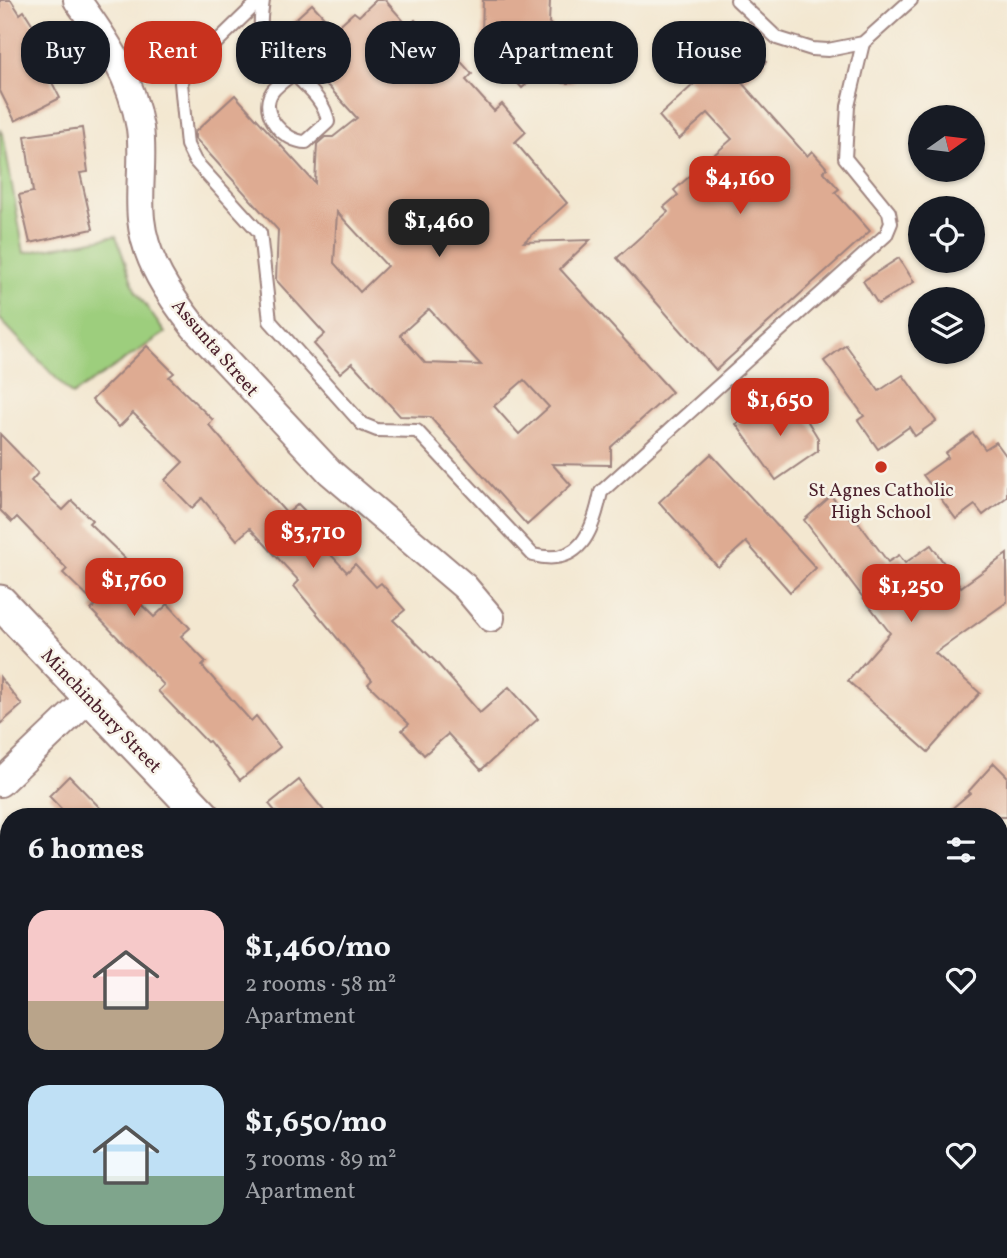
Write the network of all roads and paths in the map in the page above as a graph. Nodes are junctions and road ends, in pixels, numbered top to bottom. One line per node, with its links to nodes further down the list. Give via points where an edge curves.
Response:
1 (77, 0): 9 (street, Assunta Street, via 112,48 128,83 140,127 141,219 152,259 175,303 330,472 465,587)
2 (261, 0): 5 (lane); 6 (lane, via 187,71 181,98 187,145 195,161 260,233 270,321 362,424 377,430 417,431 533,555 553,560 570,555 582,543 592,527 601,492 886,235 891,223 888,212 845,158 851,87)
3 (737, 0): 6 (lane, via 776,38 828,50)
4 (911, 0): 6 (lane)
5 (262, 21)
6 (863, 43)
7 (293, 74): 7 (lane, via 327,112 328,122 306,142 288,136 270,117 272,92)
8 (0, 602): 10 (street, Minchinbury Street)
9 (491, 618)
10 (90, 697): 11 (street); 12 (street, Minchinbury Street)
11 (0, 783)
12 (195, 808)

